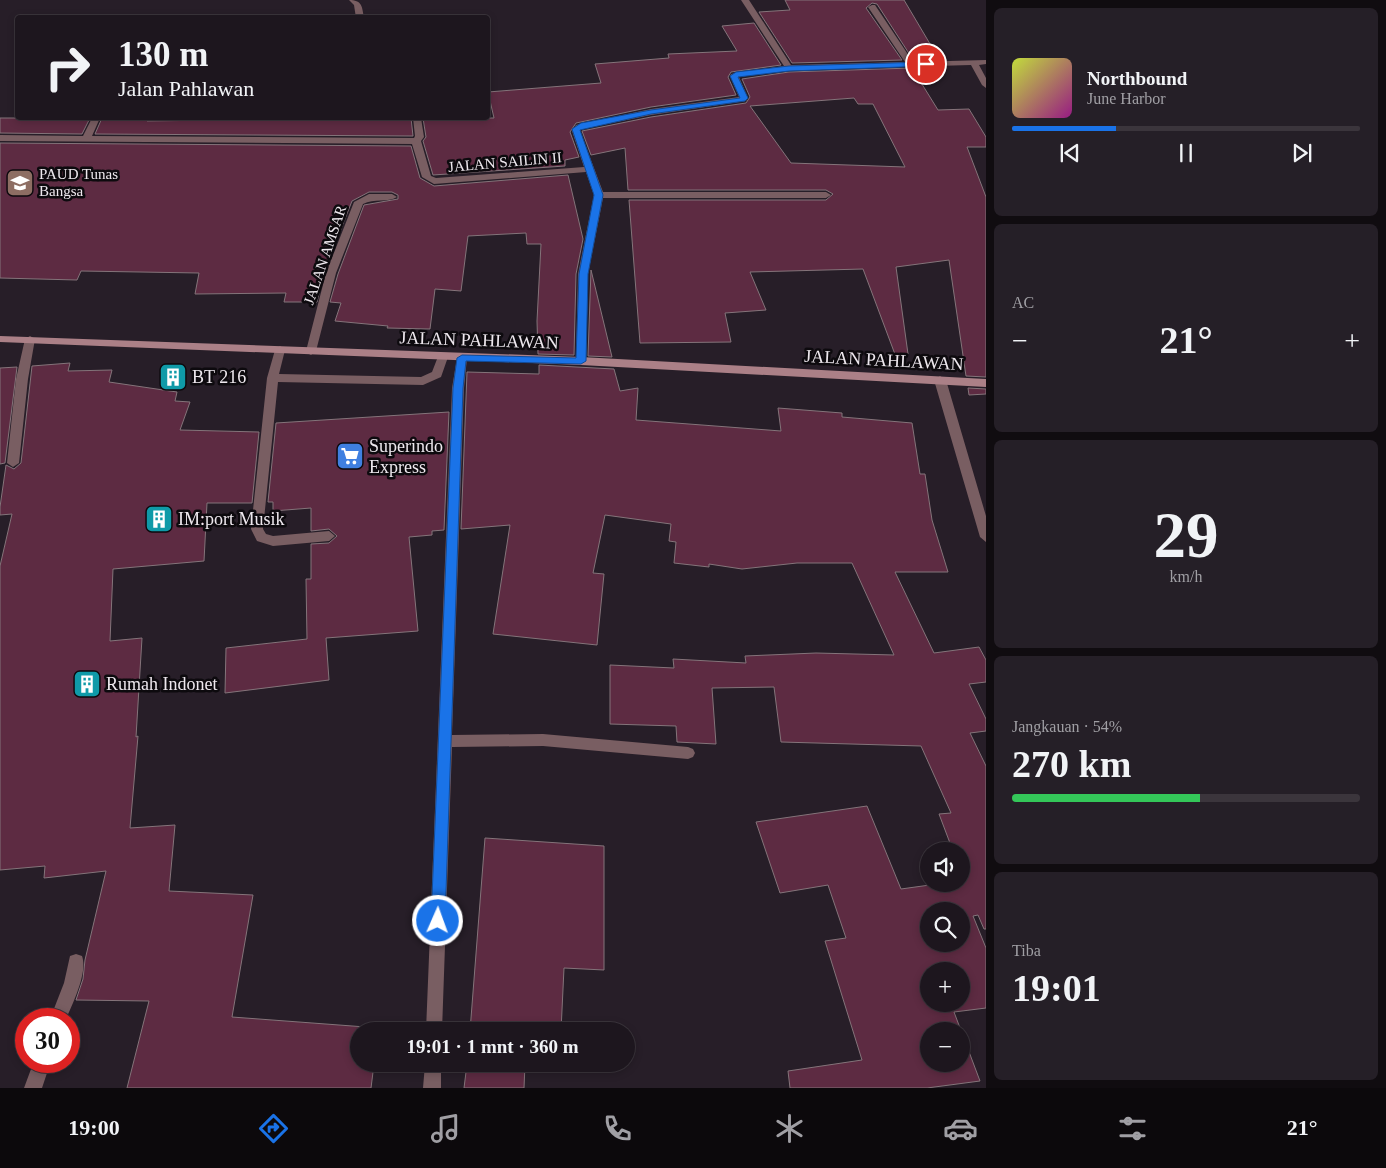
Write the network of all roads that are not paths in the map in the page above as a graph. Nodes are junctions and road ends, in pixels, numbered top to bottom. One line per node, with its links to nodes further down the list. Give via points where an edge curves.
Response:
1 (353, 0): 4 (street, via 358,4)
2 (745, 0): 8 (street)
3 (872, 7): 7 (street)
4 (360, 15)
5 (973, 62): 6 (street); 7 (street); 9 (street)
6 (986, 62)
7 (910, 64): 8 (street)
8 (789, 68): 15 (street, via 735,75 743,100 651,112 577,128)
9 (986, 84)
10 (95, 120): 13 (street)
11 (417, 120): 14 (street, via 420,137)
12 (0, 138): 13 (street)
13 (86, 140): 14 (street)
14 (416, 141): 15 (street, JALAN SAILIN II, via 428,178 434,181)
15 (590, 169): 16 (street)
16 (599, 195): 17 (street); 25 (street, via 583,274)
17 (826, 195)
18 (392, 197): 22 (street, JALAN AMSAR, via 369,197 358,202 332,273)
19 (0, 339): 20 (main road, JALAN PAHLAWAN)
20 (30, 340): 21 (main road, JALAN PAHLAWAN); 29 (street, via 22,379)
21 (280, 350): 22 (main road, JALAN PAHLAWAN); 26 (street)
22 (311, 351): 23 (main road, JALAN PAHLAWAN)
23 (443, 357): 24 (main road, JALAN PAHLAWAN); 26 (street, via 437,374 423,381)
24 (462, 358): 25 (main road, JALAN PAHLAWAN); 32 (street, via 458,388)
25 (581, 361): 27 (main road, JALAN PAHLAWAN)
26 (273, 378): 30 (street, via 257,528 261,538 273,541)
27 (940, 380): 28 (main road, JALAN PAHLAWAN); 31 (street)
28 (986, 383)
29 (13, 463)
30 (329, 536)
31 (986, 537)
32 (444, 741): 33 (street, via 543,740); 36 (street)
33 (688, 753)
34 (76, 962): 35 (street)
35 (62, 1008)
36 (434, 1022)
37 (433, 1072): 40 (street)
38 (39, 1073): 39 (street)
39 (33, 1088)
40 (432, 1088)

